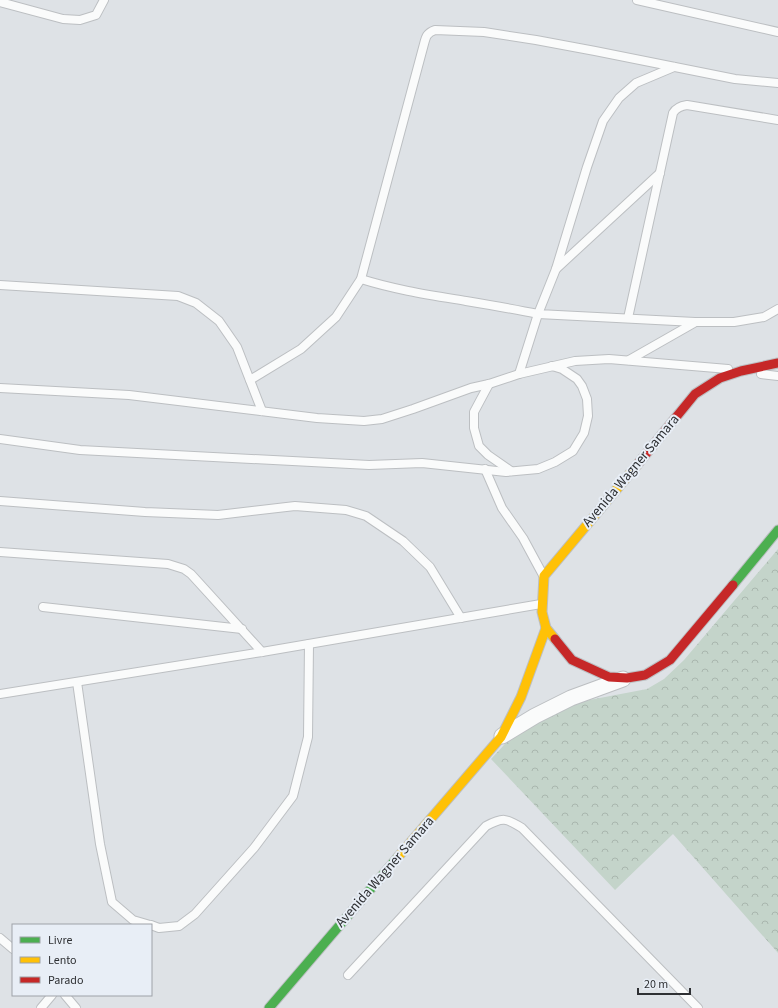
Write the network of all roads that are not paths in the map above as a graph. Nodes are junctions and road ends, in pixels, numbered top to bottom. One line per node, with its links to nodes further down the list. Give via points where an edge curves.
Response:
1 (104, 0): 3 (lane, via 96,15 80,20 63,19)
2 (637, 0): 4 (lane)
3 (0, 2)
4 (778, 32)
5 (675, 67): 6 (lane, via 735,79); 9 (lane, via 636,82 619,98 603,121); 10 (lane, via 484,32 430,32 424,44)
6 (778, 83)
7 (778, 120): 8 (lane, via 680,106 673,113)
8 (660, 173): 9 (lane); 14 (lane)
9 (556, 269): 13 (lane)
10 (361, 279): 13 (lane, via 414,293); 22 (lane, via 336,316 301,349)
11 (0, 285): 22 (lane, via 178,296 196,303 219,321 237,347)
12 (778, 308): 15 (lane, via 764,317 734,322)
13 (538, 314): 14 (lane); 20 (lane)
14 (628, 318): 15 (lane)
15 (695, 322): 16 (lane)
16 (629, 360): 18 (lane, via 575,361); 19 (lane)
17 (778, 363): 19 (street, Avenida Wagner Samara)
18 (552, 366): 20 (lane); 28 (lane, via 577,379 582,386 587,399 588,416 584,433 573,451 555,462 538,469)
19 (741, 371): 21 (lane); 32 (street, Avenida Wagner Samara, via 720,378 695,394)
20 (519, 374): 23 (lane)
21 (778, 376)
22 (250, 380): 25 (lane)
23 (489, 384): 25 (lane, via 382,419 325,419); 28 (lane, via 474,412 474,428 479,446 488,456)
24 (0, 388): 25 (lane, via 129,395)
25 (262, 411)
26 (0, 439): 27 (lane, via 80,450 369,465 422,463)
27 (485, 469): 28 (lane); 32 (lane, via 502,508 523,538)
28 (512, 471)
29 (0, 501): 35 (lane, via 218,516 296,506 346,510 366,516 403,540 430,567)
30 (778, 530): 40 (street, Avenida Wagner Samara, via 670,660 645,675)
31 (0, 552): 37 (lane, via 168,564 191,574)
32 (544, 576): 33 (street, Avenida Wagner Samara)
33 (542, 604): 35 (lane); 36 (street, Avenida Wagner Samara)
34 (43, 607): 37 (lane)
35 (461, 618): 38 (lane)
36 (546, 628): 40 (street, Avenida Wagner Samara, via 572,660 609,677); 43 (street, Avenida Wagner Samara, via 525,688)
37 (242, 629): 39 (lane)
38 (309, 644): 39 (lane); 45 (lane, via 308,737 293,796 254,848 195,914 179,926 159,928)
39 (262, 652): 41 (lane)
40 (626, 678): 43 (street, Avenida Wagner Samara, via 571,698)
41 (77, 682): 42 (lane); 44 (lane, via 100,844 112,902 133,920)
42 (0, 694)
43 (501, 737): 53 (street, Avenida Wagner Samara)
44 (147, 924)
45 (152, 926)
46 (0, 938): 47 (lane)
47 (12, 948)
48 (348, 975): 54 (lane, via 486,826 498,820 511,821 522,828)
49 (51, 996): 51 (lane)
50 (66, 996): 52 (lane)
51 (41, 1008)
52 (76, 1008)
53 (269, 1008)
54 (698, 1008)

